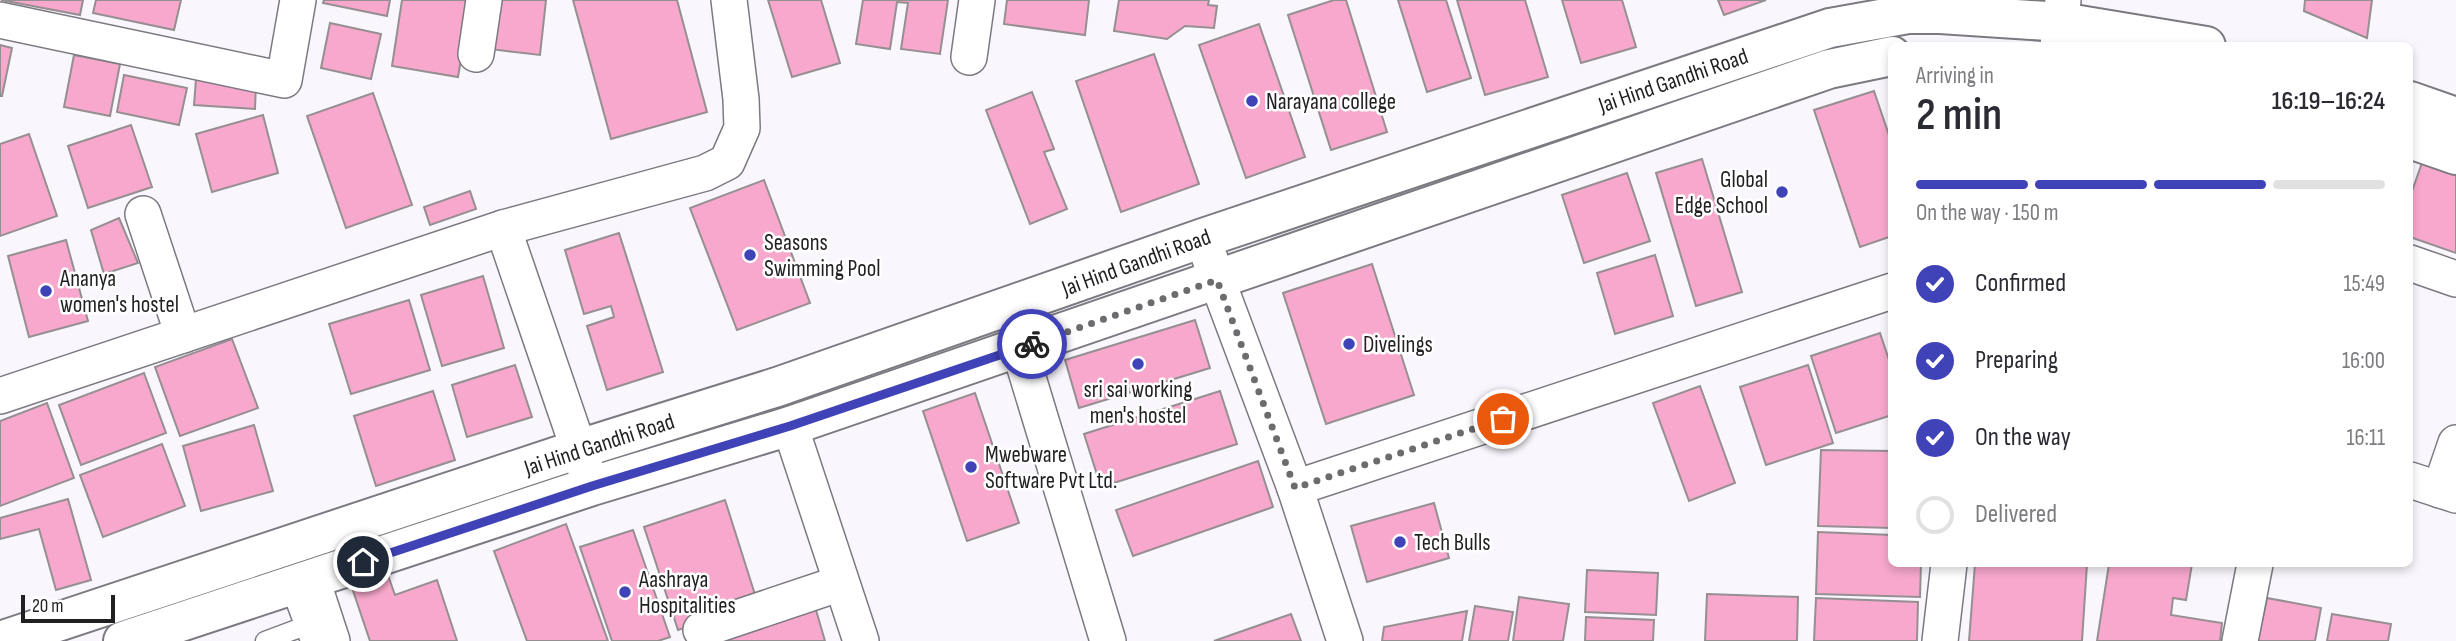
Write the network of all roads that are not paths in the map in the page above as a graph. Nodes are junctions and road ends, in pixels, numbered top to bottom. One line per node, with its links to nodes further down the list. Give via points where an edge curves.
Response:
1 (298, 0): 5 (street, via 284,80)
2 (484, 0): 8 (street)
3 (729, 0): 16 (street, via 742,128 727,162 705,173)
4 (977, 0): 9 (street)
5 (0, 20)
6 (2061, 22): 7 (street, Jai Hind Gandhi Road); 17 (street, Jai Hind Gandhi Road, via 1908,14 1830,27)
7 (2182, 42)
8 (476, 54)
9 (969, 57)
10 (1888, 57): 20 (street, Jai Hind Gandhi Road, via 1829,69)
11 (2413, 101): 12 (street)
12 (2456, 117)
13 (2413, 140): 14 (street)
14 (2456, 155)
15 (143, 214): 22 (street)
16 (503, 228): 22 (street); 27 (street)
17 (1203, 238): 20 (street); 27 (street, Jai Hind Gandhi Road, via 776,387)
18 (2413, 264): 19 (street)
19 (2456, 279)
20 (1217, 280): 23 (street, Jai Hind Gandhi Road); 29 (street)
21 (1888, 292): 29 (street)
22 (183, 335): 24 (street)
23 (1019, 348): 25 (street, Jai Hind Gandhi Road); 41 (street)
24 (2, 388)
25 (790, 426): 28 (street, Jai Hind Gandhi Road); 34 (street)
26 (2456, 443): 30 (street)
27 (579, 449): 28 (street); 37 (street, Jai Hind Gandhi Road)
28 (592, 486): 33 (street, Jai Hind Gandhi Road)
29 (1295, 488): 42 (street)
30 (2435, 488)
31 (1950, 567): 43 (street)
32 (2254, 567): 44 (street)
33 (301, 583): 36 (street); 38 (street, Jai Hind Gandhi Road)
34 (841, 583): 35 (street); 40 (street)
35 (701, 630)
36 (316, 636): 39 (lane)
37 (1, 641)
38 (123, 641)
39 (265, 641)
40 (861, 641)
41 (1108, 641)
42 (1345, 641)
43 (1940, 641)
44 (2240, 641)

